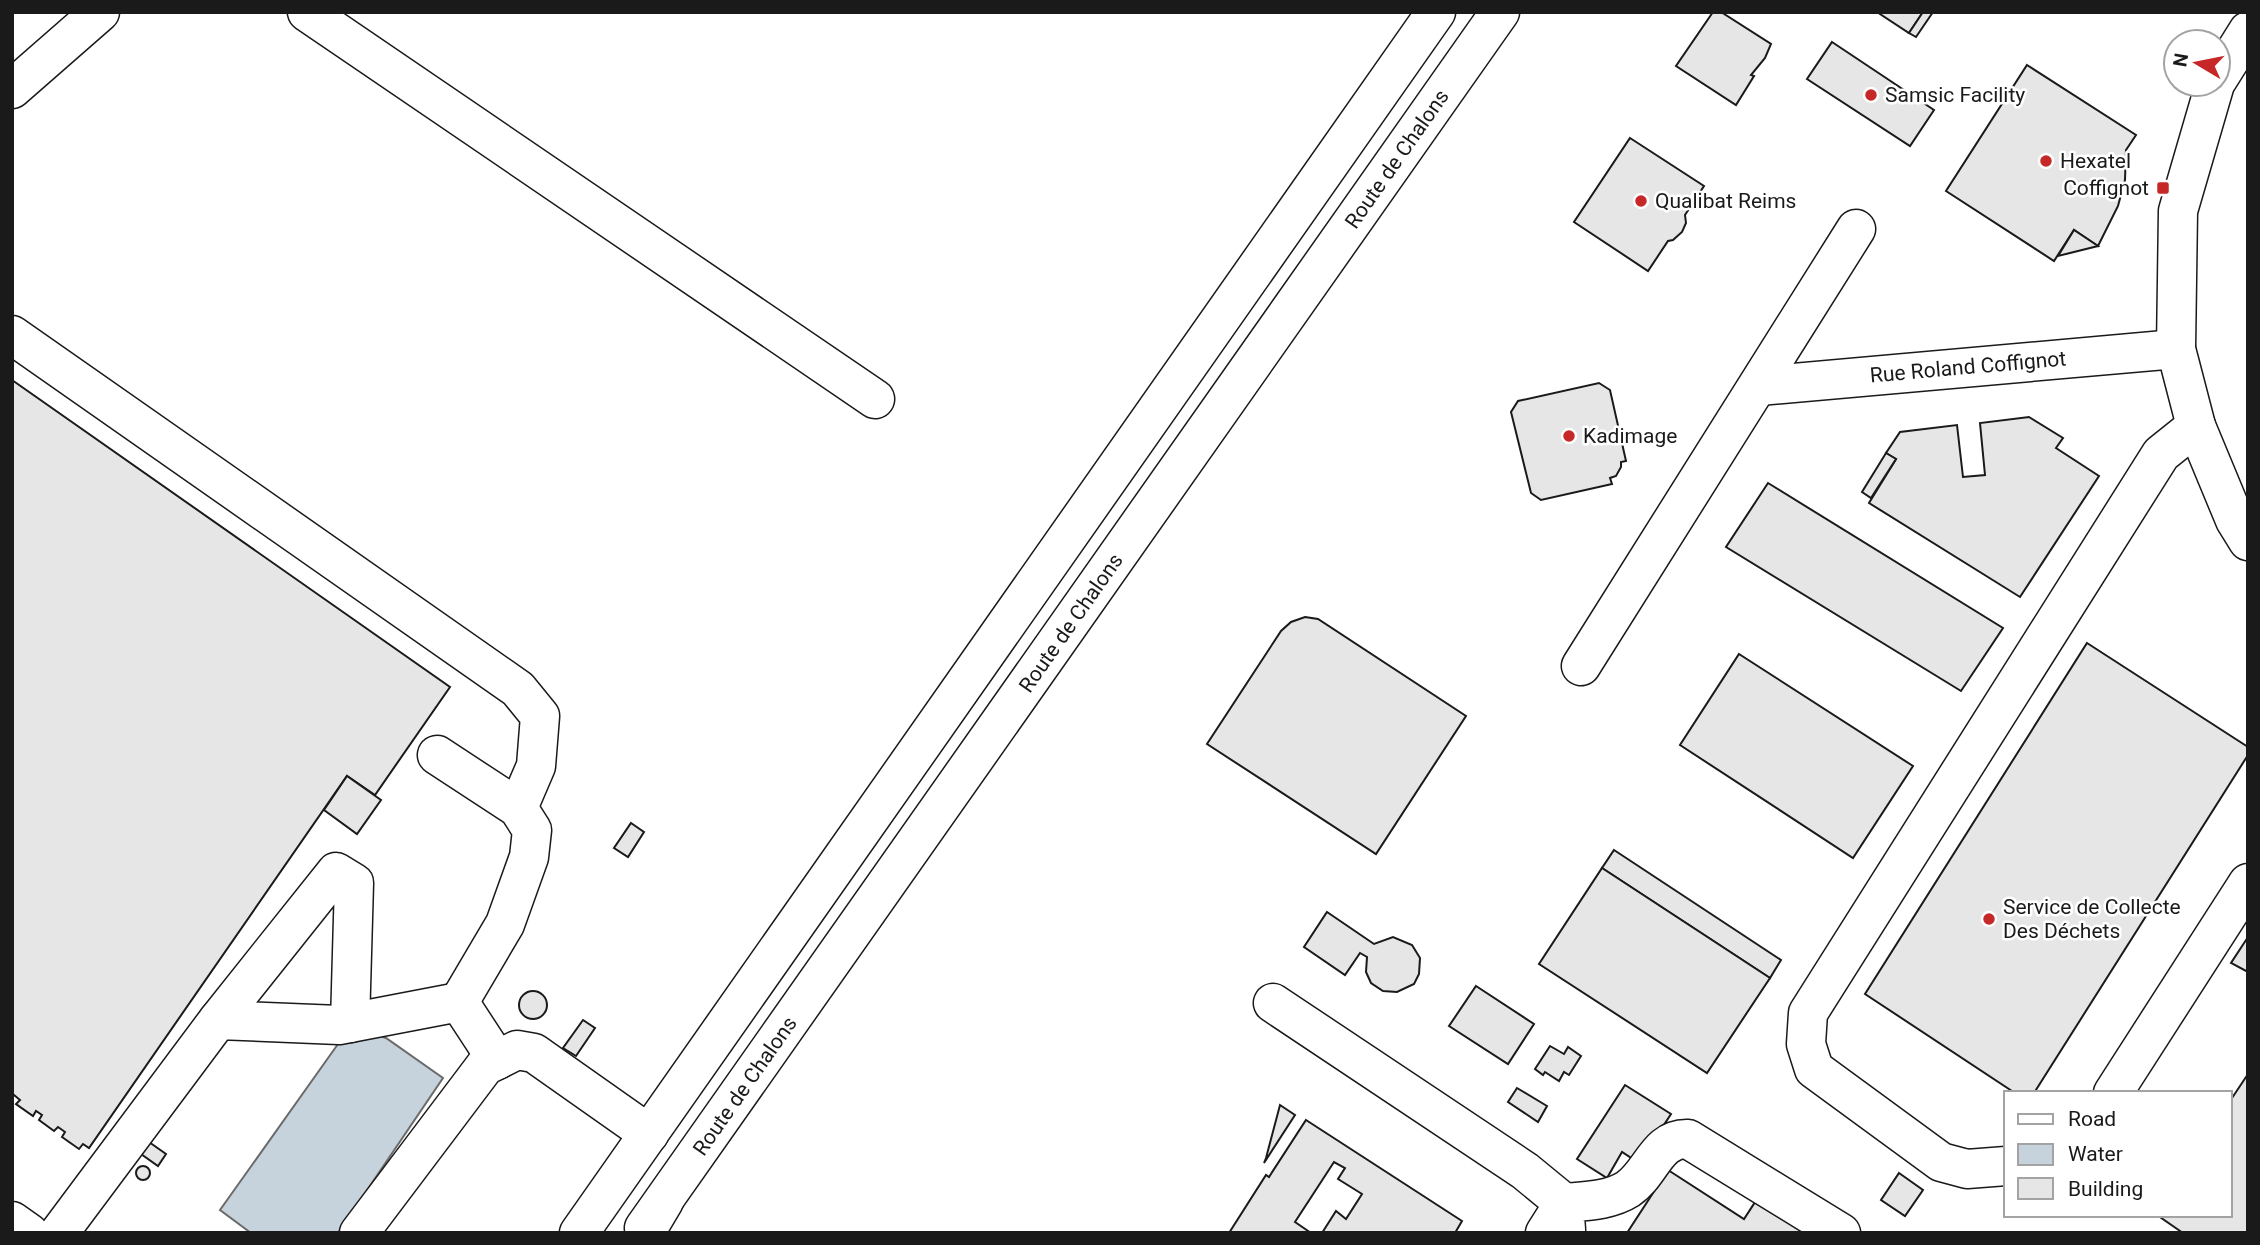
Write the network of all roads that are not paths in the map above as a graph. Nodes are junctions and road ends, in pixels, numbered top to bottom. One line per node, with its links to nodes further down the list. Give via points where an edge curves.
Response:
1 (100, 12): 7 (main road)
2 (307, 12): 13 (main road)
3 (1436, 12): 26 (main road)
4 (1500, 12): 29 (main road, Route de Chalons)
5 (2248, 31): 6 (main road)
6 (2232, 57)
7 (12, 89)
8 (2211, 98): 11 (main road, via 2178,211)
9 (1856, 229): 12 (main road)
10 (12, 335): 18 (main road, via 517,689 540,716 536,766)
11 (2176, 349): 12 (main road, Rue Roland Coffignot); 14 (main road)
12 (1759, 386): 16 (main road)
13 (875, 399)
14 (2196, 426): 15 (main road); 27 (main road, via 2161,454 1808,1013 1806,1044 1814,1069 1941,1162 1967,1169)
15 (2248, 541)
16 (1581, 666)
17 (437, 755): 18 (main road)
18 (518, 808): 20 (main road, via 532,830 529,857 505,923)
19 (2248, 883): 25 (main road)
20 (459, 1002): 23 (main road); 24 (main road)
21 (1273, 1003): 30 (main road, via 1525,1171)
22 (218, 1020): 23 (main road); 23 (main road, via 336,872 354,883); 32 (main road)
23 (350, 1023)
24 (497, 1060): 26 (main road, via 517,1050 534,1053); 33 (main road, via 485,1066)
25 (2114, 1091)
26 (649, 1134): 34 (main road)
27 (2004, 1166)
28 (12, 1221): 31 (main road)
29 (650, 1222)
30 (1558, 1223): 35 (main road, via 1628,1189 1667,1143 1688,1139)
31 (29, 1233)
32 (59, 1233)
33 (359, 1233)
34 (579, 1233)
35 (1841, 1233)

